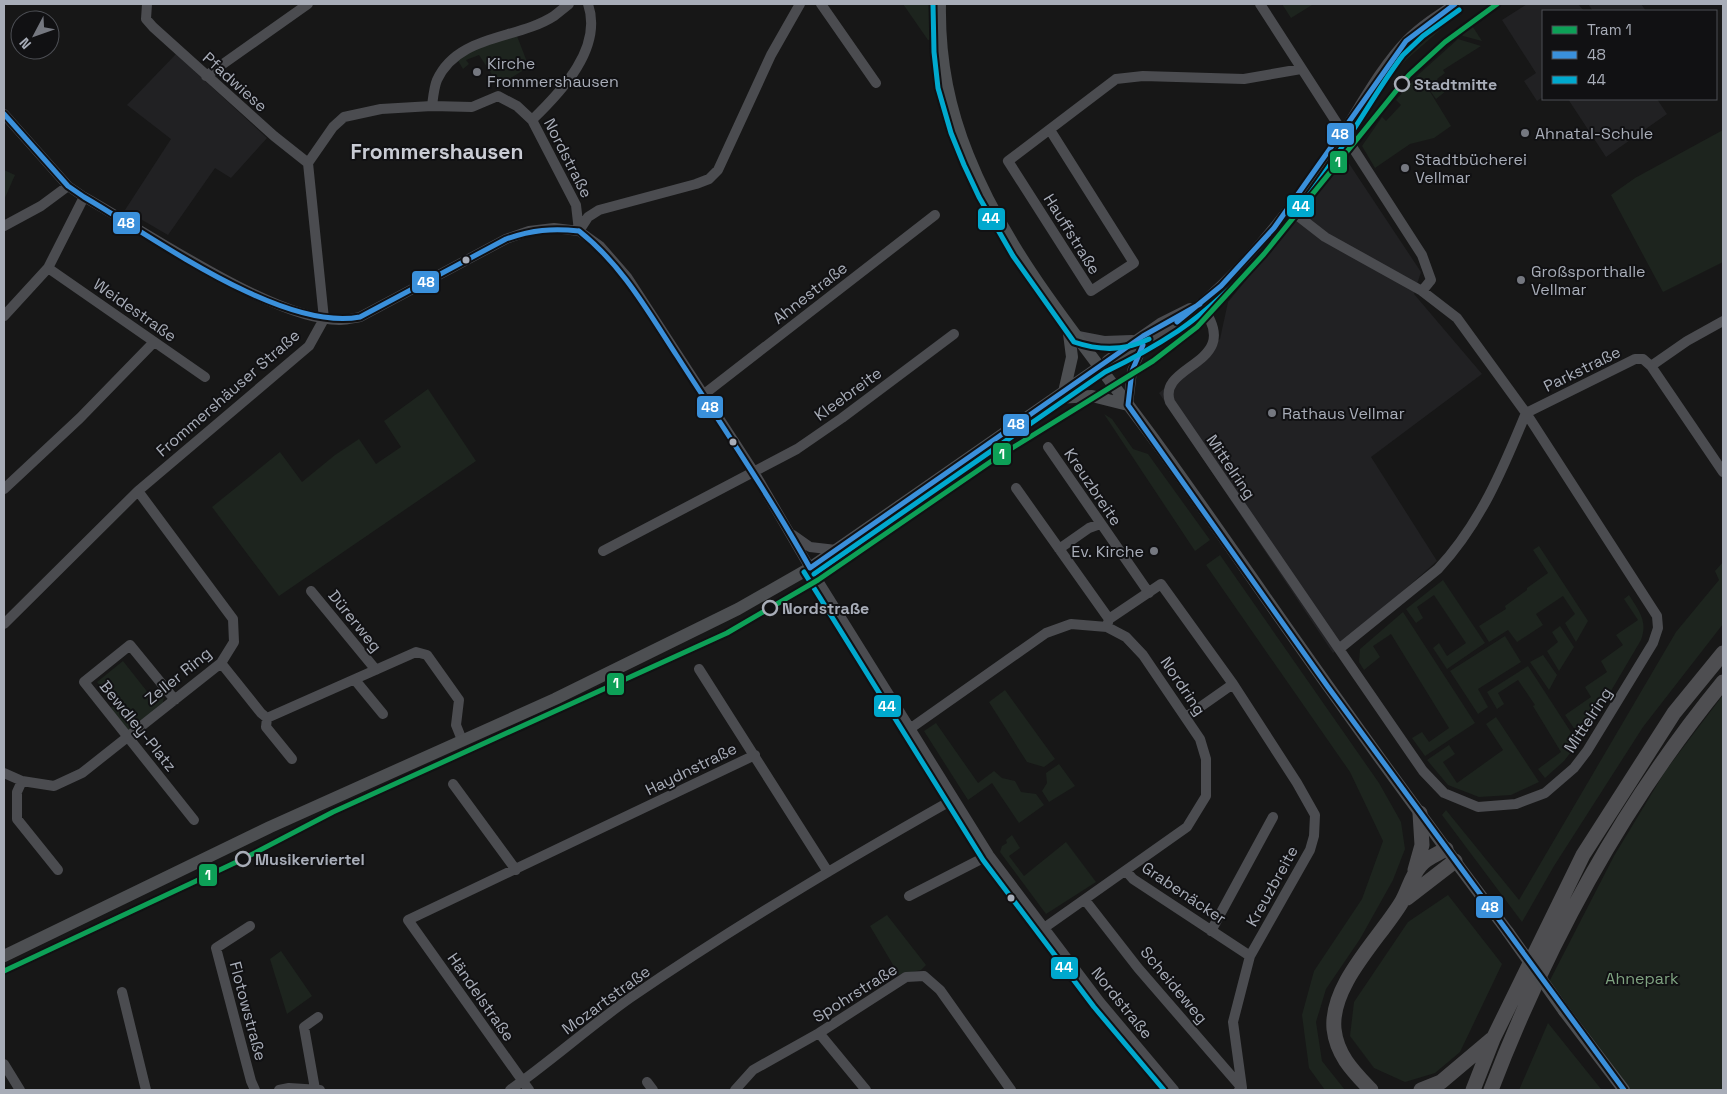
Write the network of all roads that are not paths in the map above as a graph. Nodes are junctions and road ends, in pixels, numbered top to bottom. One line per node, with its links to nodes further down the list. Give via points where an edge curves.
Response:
1 (148, 4): 11 (street, Pfadwiese, via 146,19)
2 (308, 4): 11 (street)
3 (569, 4): 13 (street, via 553,16 519,31 484,41 454,57 436,81)
4 (588, 4): 15 (street, via 592,16 591,30 573,74)
5 (800, 4): 24 (street, via 771,55 718,170 709,179 696,184 599,210 588,217)
6 (821, 4): 12 (street)
7 (940, 4): 31 (main road, via 940,36 948,97 968,155 1000,222)
8 (1260, 4): 10 (street)
9 (1455, 4): 17 (street, via 1406,41)
10 (1301, 69): 16 (street, Hauffstraße, via 1244,79 1143,76 1116,79); 17 (street)
11 (206, 76): 18 (street, Pfadwiese)
12 (876, 83)
13 (432, 106): 15 (street, Nordstraße, via 472,107 498,96 517,106); 18 (street, via 381,109 344,118 333,127)
14 (4, 114): 19 (street)
15 (532, 120): 24 (street, Nordstraße, via 576,205)
16 (1050, 130): 16 (street, Hauffstraße, via 1008,161 1091,291 1134,263)
17 (1342, 133): 21 (street); 26 (street, via 1427,264 1431,280)
18 (308, 163): 29 (street)
19 (68, 186): 20 (street); 23 (street, via 41,206)
20 (84, 197): 25 (street); 29 (street, via 258,295 291,310)
21 (1289, 209): 26 (street, Mittelring, via 1326,237); 27 (street, via 1237,270)
22 (935, 215): 39 (street, Ahnestraße)
23 (4, 226)
24 (579, 231): 29 (street, via 554,228 529,231 488,248 369,313 342,320); 39 (street, Nordstraße, via 600,246 627,277)
25 (48, 268): 28 (street); 34 (street, Weidestraße)
26 (1422, 291): 42 (street, Mittelring, via 1457,318)
27 (1200, 304): 35 (street, via 1185,317); 59 (street, Mittelring, via 1212,320 1215,331 1213,344 1206,355 1170,385 1167,394 1170,402)
28 (4, 316)
29 (324, 319): 48 (street, Frommershäuser Straße, via 309,346)
30 (1723, 321): 37 (street)
31 (1068, 322): 33 (main road); 40 (main road, via 1072,358)
32 (954, 334): 44 (street, Kleebreite, via 842,418 797,449)
33 (1078, 336): 35 (street); 36 (main road)
34 (154, 342): 38 (street, Weidestraße); 47 (street)
35 (1138, 342): 36 (street); 41 (street)
36 (1101, 366): 40 (main road); 41 (main road)
37 (1651, 366): 42 (street, Parkstraße, via 1643,359 1635,359); 45 (street)
38 (206, 376)
39 (703, 395): 44 (street, Nordstraße)
40 (1059, 395): 41 (main road, via 1092,396); 51 (main road)
41 (1128, 405): 80 (main road)
42 (1526, 413): 59 (street, via 1484,506 1448,559); 59 (street, Mittelring, via 1657,616 1658,628 1653,643 1583,757 1545,792 1516,804 1478,807 1444,793 1423,771)
43 (1048, 447): 49 (street, Kreuzbreite)
44 (754, 472): 50 (street, Nordstraße); 53 (street, Kleebreite)
45 (1723, 472)
46 (1016, 488): 52 (street)
47 (4, 489)
48 (138, 491): 58 (street, Frommershäuser Straße); 61 (street, Zeller Ring, via 233,619 234,642)
49 (1100, 524): 52 (street, via 1089,528); 56 (street, Kreuzbreite)
50 (790, 532): 51 (street, via 810,547); 54 (street, Nordstraße)
51 (836, 550): 54 (main road)
52 (1059, 550): 57 (street)
53 (603, 551)
54 (810, 568): 71 (street, Nordstraße); 73 (main road, via 682,638)
55 (312, 591): 63 (street, Dürerweg)
56 (1149, 594): 57 (street, Kreuzbreite); 66 (street, Kreuzbreite, via 1161,584)
57 (1108, 623): 69 (street, Nordring, via 1143,655); 71 (street, Nordring, via 1071,624 1046,633)
58 (4, 624)
59 (1339, 650)
60 (1723, 653): 102 (highway, via 1674,713 1614,804 1574,871)
61 (221, 663): 67 (street, Zeller Ring); 70 (street)
62 (699, 669): 74 (street)
63 (376, 670): 64 (street); 73 (street, via 416,652 427,655 459,700 456,725)
64 (355, 680): 68 (street); 70 (street)
65 (1723, 682): 122 (highway, via 1653,776 1583,890 1530,998)
66 (1233, 684): 69 (street); 98 (street, Kreuzbreite, via 1288,766 1315,815 1310,850)
67 (175, 700): 72 (street, Zeller Ring); 72 (street, Bewdley-Platz, via 130,645 84,682)
68 (383, 714)
69 (1186, 717): 87 (street, Nordring, via 1200,739 1206,759 1206,796 1187,827)
70 (267, 718): 75 (street, via 266,727)
71 (911, 728): 79 (street, Nordstraße)
72 (128, 736): 77 (street, Zeller Ring, via 82,773 54,786); 82 (street, Bewdley-Platz)
73 (462, 740): 97 (main road, via 270,827)
74 (755, 755): 86 (street, Haydnstraße); 88 (street, Haydnstraße)
75 (292, 759)
76 (4, 773): 77 (street, Zeller Ring)
77 (22, 781): 85 (street, via 17,792 18,819)
78 (453, 784): 86 (street)
79 (954, 799): 83 (street, Nordstraße); 88 (street, Mozartstraße)
80 (1420, 813): 84 (main road); 89 (highway, via 1422,845)
81 (1273, 817): 96 (street)
82 (194, 820)
83 (989, 855): 90 (street); 95 (street, Nordstraße)
84 (1450, 855): 89 (highway, via 1420,866); 92 (highway); 123 (main road, bridge)
85 (58, 870)
86 (516, 870): 93 (street, Haydnstraße)
87 (1126, 871): 91 (street, Nordring); 96 (street, Grabenäcker)
88 (828, 872): 105 (street, Mozartstraße, via 628,1000)
89 (1410, 884): 92 (highway)
90 (909, 896)
91 (1085, 900): 95 (street, Nordring); 107 (street, Scheideweg)
92 (1402, 902): 104 (highway, via 1347,982 1336,1009 1334,1029 1338,1048)
93 (408, 920): 105 (street, Händelstraße)
94 (250, 926): 110 (street, Flotowstraße, via 216,948)
95 (1044, 928): 117 (street, Nordstraße, via 1100,1002)
96 (1211, 931): 98 (street, Grabenäcker)
97 (4, 956)
98 (1250, 956): 107 (street, Kreuzbreite, via 1233,1022)
99 (122, 992): 109 (street)
100 (318, 1017): 106 (street, via 304,1027)
101 (819, 1033): 114 (street, Spohrstraße, via 752,1070); 115 (street); 116 (street, Spohrstraße, via 906,977 924,976 940,990)
102 (1493, 1038): 120 (highway, via 1441,1082); 121 (highway)
103 (4, 1064): 108 (street)
104 (1360, 1078): 118 (highway); 119 (highway)
105 (522, 1081): 112 (street, Mozartstraße); 113 (street, Händelstraße)
106 (318, 1089): 111 (street)
107 (1240, 1089)
108 (20, 1090)
109 (146, 1090)
110 (255, 1090)
111 (279, 1090)
112 (510, 1090)
113 (529, 1090)
114 (735, 1090)
115 (866, 1090)
116 (1012, 1090)
117 (1174, 1090)
118 (1371, 1090)
119 (1385, 1090)
120 (1421, 1090)
121 (1473, 1090)
122 (1491, 1090)
123 (1624, 1090)

